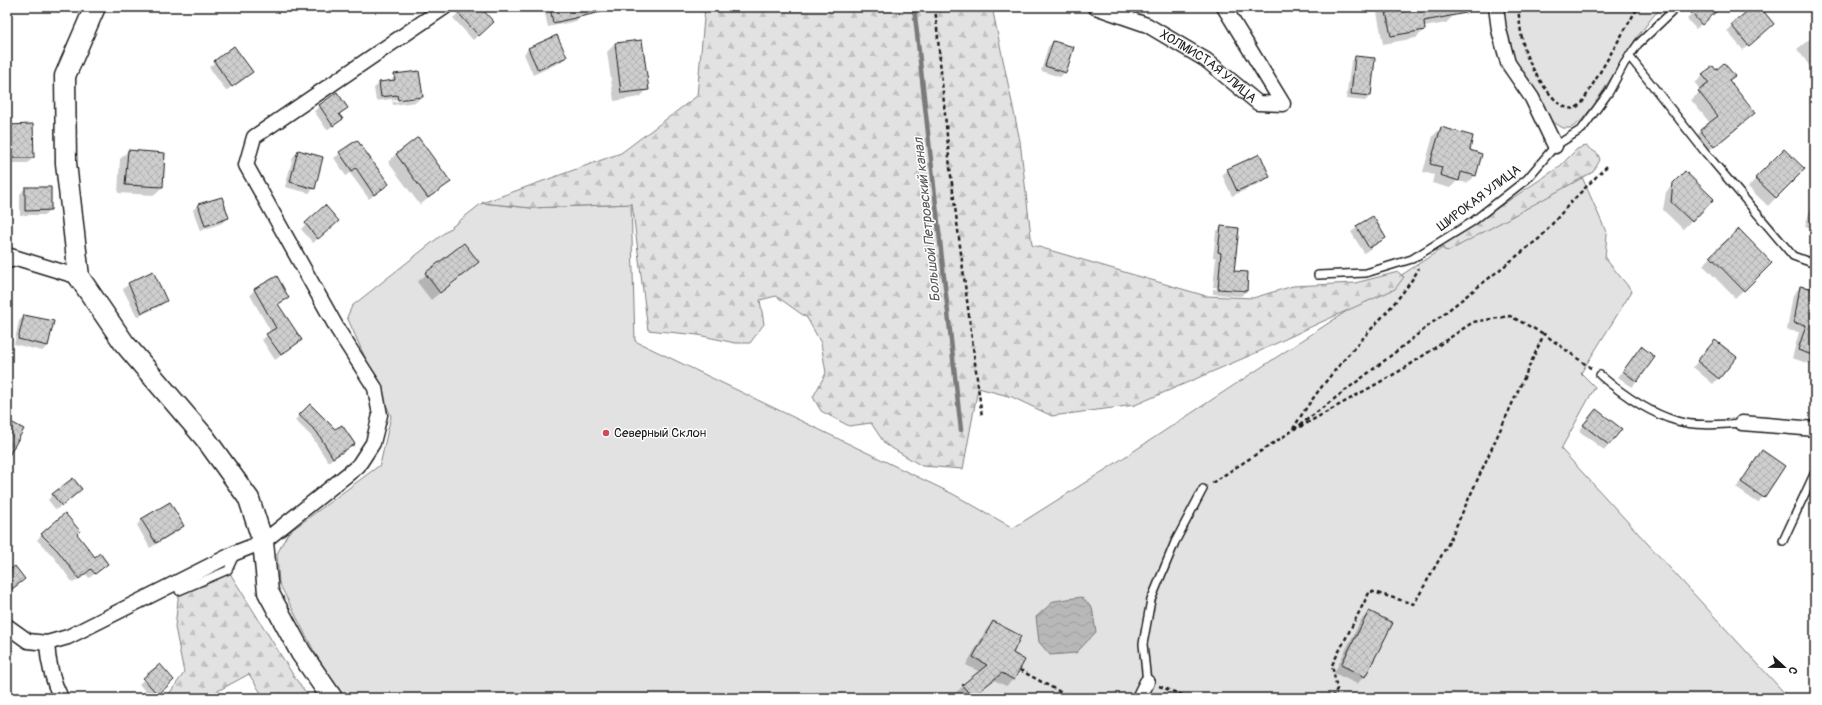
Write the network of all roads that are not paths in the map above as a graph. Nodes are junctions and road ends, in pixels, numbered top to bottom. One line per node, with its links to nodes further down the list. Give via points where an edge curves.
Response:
1 (95, 7): 14 (street, via 66,76 66,163)
2 (445, 7): 21 (street, via 254,137 246,165 338,330 375,388 380,415 373,443 358,466)
3 (1095, 7): 4 (street, ХОЛМИСТАЯ УЛИЦА, via 1147,25 1206,60 1258,103 1283,104)
4 (1224, 7)
5 (1496, 7): 8 (street, via 1508,63 1532,98)
6 (1677, 7): 7 (lane, ШИРОКАЯ УЛИЦА)
7 (1629, 56): 8 (lane, ШИРОКАЯ УЛИЦА, via 1609,92 1582,129); 11 (lane, via 1705,152 1793,256)
8 (1555, 146): 13 (lane, ШИРОКАЯ УЛИЦА, via 1528,179 1472,222 1435,246 1412,258 1366,273)
9 (7, 255): 10 (street)
10 (25, 260): 12 (lane); 14 (street)
11 (1815, 264)
12 (7, 265)
13 (1318, 275)
14 (79, 277): 21 (street, via 124,343 205,438 249,499)
15 (1600, 375): 16 (lane, via 1652,412 1678,421)
16 (1742, 423): 17 (street)
17 (1815, 429)
18 (1815, 472): 20 (lane)
19 (1203, 489): 26 (lane, via 1175,542 1151,600 1143,644)
20 (1783, 540)
21 (264, 542): 22 (street); 28 (street, via 268,592 301,653)
22 (235, 553): 23 (lane, via 228,570); 25 (street, via 68,637)
23 (179, 591)
24 (7, 626): 25 (street, via 28,641)
25 (47, 644): 27 (street, via 53,682)
26 (1147, 682): 29 (street)
27 (61, 698)
28 (332, 698)
29 (1139, 698)

